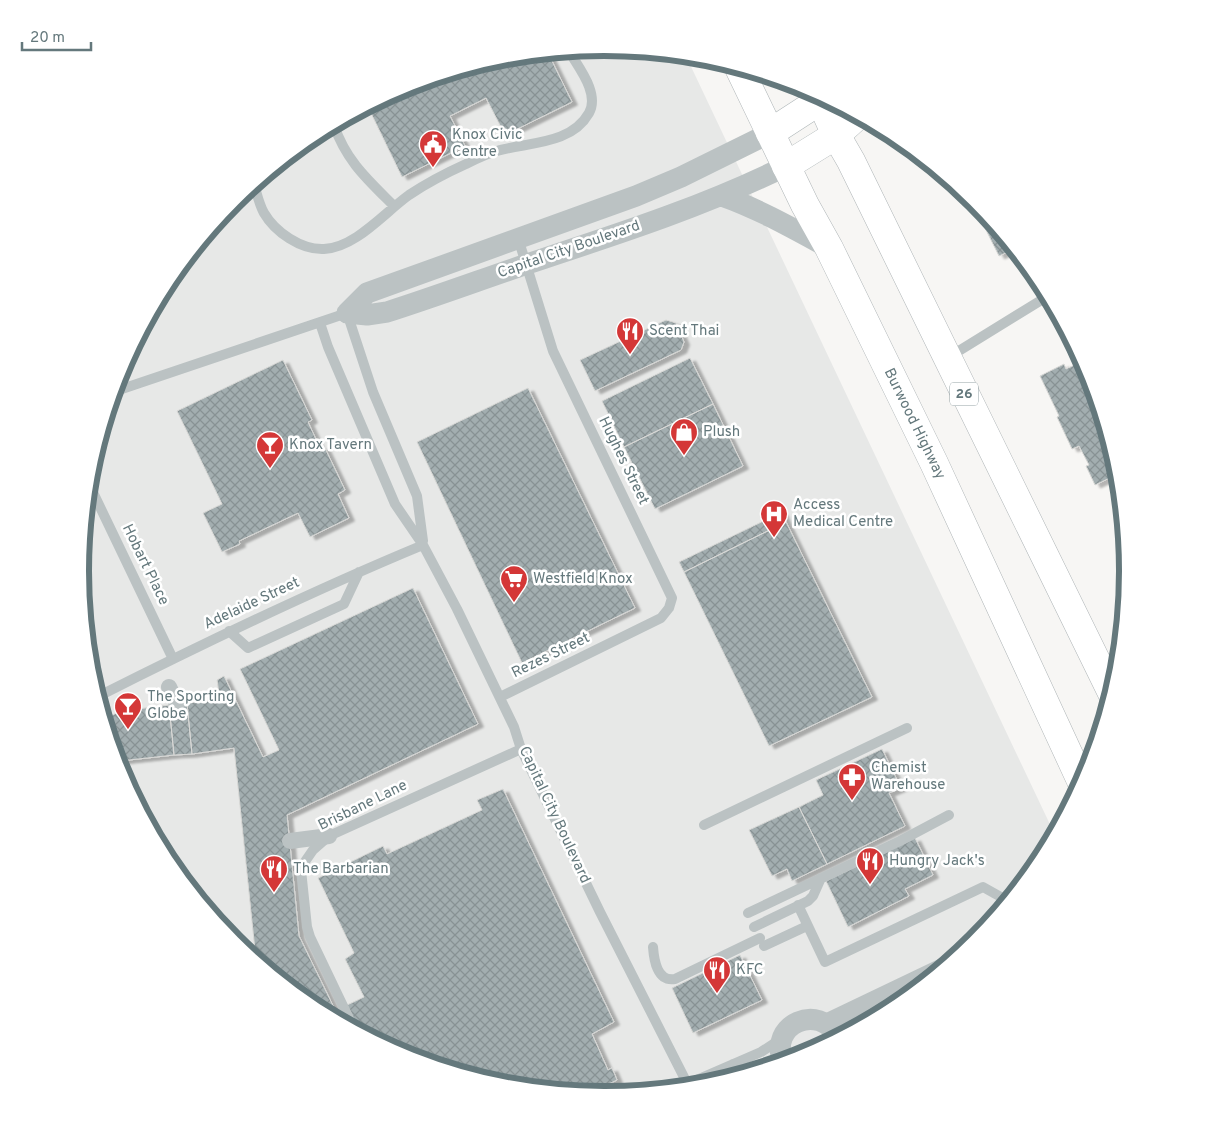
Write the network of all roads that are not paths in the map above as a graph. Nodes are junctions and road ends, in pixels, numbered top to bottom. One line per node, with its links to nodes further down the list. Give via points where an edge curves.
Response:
1 (572, 57): 12 (lane, via 587,82 592,100 589,114 578,126 554,139 480,157 433,180)
2 (743, 76): 7 (main road, Burwood Highway)
3 (815, 101): 7 (main road)
4 (824, 106): 8 (main road, 26)
5 (853, 120): 8 (main road)
6 (336, 131): 12 (lane, via 353,165)
7 (770, 133): 9 (main road, Burwood Highway); 13 (street, Capital City Boulevard, via 645,193)
8 (836, 135): 9 (main road); 19 (main road, 26)
9 (786, 166): 11 (street, Capital City Boulevard); 14 (main road, Burwood Highway)
10 (256, 191): 12 (lane, via 261,207 272,223 290,238 317,248 332,248 350,241)
11 (722, 196): 14 (street, via 767,215); 15 (street, Capital City Boulevard, via 601,241)
12 (394, 206)
13 (518, 238): 15 (lane); 17 (street, Capital City Boulevard, via 367,293)
14 (829, 248): 34 (main road, Burwood Highway, via 934,463)
15 (526, 264): 17 (street, Capital City Boulevard, via 387,312); 25 (lane, Hughes Street, via 554,351 672,598 661,618)
16 (1041, 300): 19 (lane)
17 (347, 313): 18 (lane); 22 (lane, Capital City Boulevard, via 373,392 417,496)
18 (320, 323): 20 (lane); 22 (lane, Capital City Boulevard, via 395,504)
19 (947, 359): 27 (main road, 26)
20 (122, 389)
21 (94, 499): 26 (lane, Hobart Place)
22 (423, 545): 23 (lane, Adelaide Street); 30 (lane, Capital City Boulevard)
23 (360, 572): 24 (lane, Adelaide Street); 24 (lane, via 344,604 248,648)
24 (229, 631): 26 (lane, Adelaide Street)
25 (615, 641): 30 (lane, Rezes Street)
26 (173, 658): 29 (lane, Adelaide Street)
27 (1107, 682)
28 (169, 687): 31 (street)
29 (104, 694)
30 (500, 697): 33 (lane, Capital City Boulevard)
31 (177, 704)
32 (907, 728): 36 (lane)
33 (521, 749): 37 (lane, Brisbane Lane); 54 (lane, Capital City Boulevard)
34 (1078, 774)
35 (949, 815): 39 (lane)
36 (704, 825)
37 (329, 836): 38 (street); 47 (lane, Brisbane Lane, via 313,850 301,870 307,927)
38 (290, 841)
39 (821, 878): 41 (lane, via 808,901); 42 (lane)
40 (1002, 898): 43 (lane, via 983,887 825,962)
41 (798, 906): 43 (lane); 44 (lane)
42 (748, 913)
43 (807, 926): 45 (lane, via 669,980 661,976 657,968)
44 (754, 927)
45 (653, 947)
46 (900, 993): 48 (street)
47 (350, 1020)
48 (833, 1031): 49 (street, via 819,1020 810,1019 793,1025)
49 (782, 1038): 50 (street); 51 (lane, via 761,1052)
50 (782, 1055)
51 (733, 1064): 52 (lane); 53 (lane)
52 (733, 1070)
53 (706, 1077)
54 (681, 1081)

